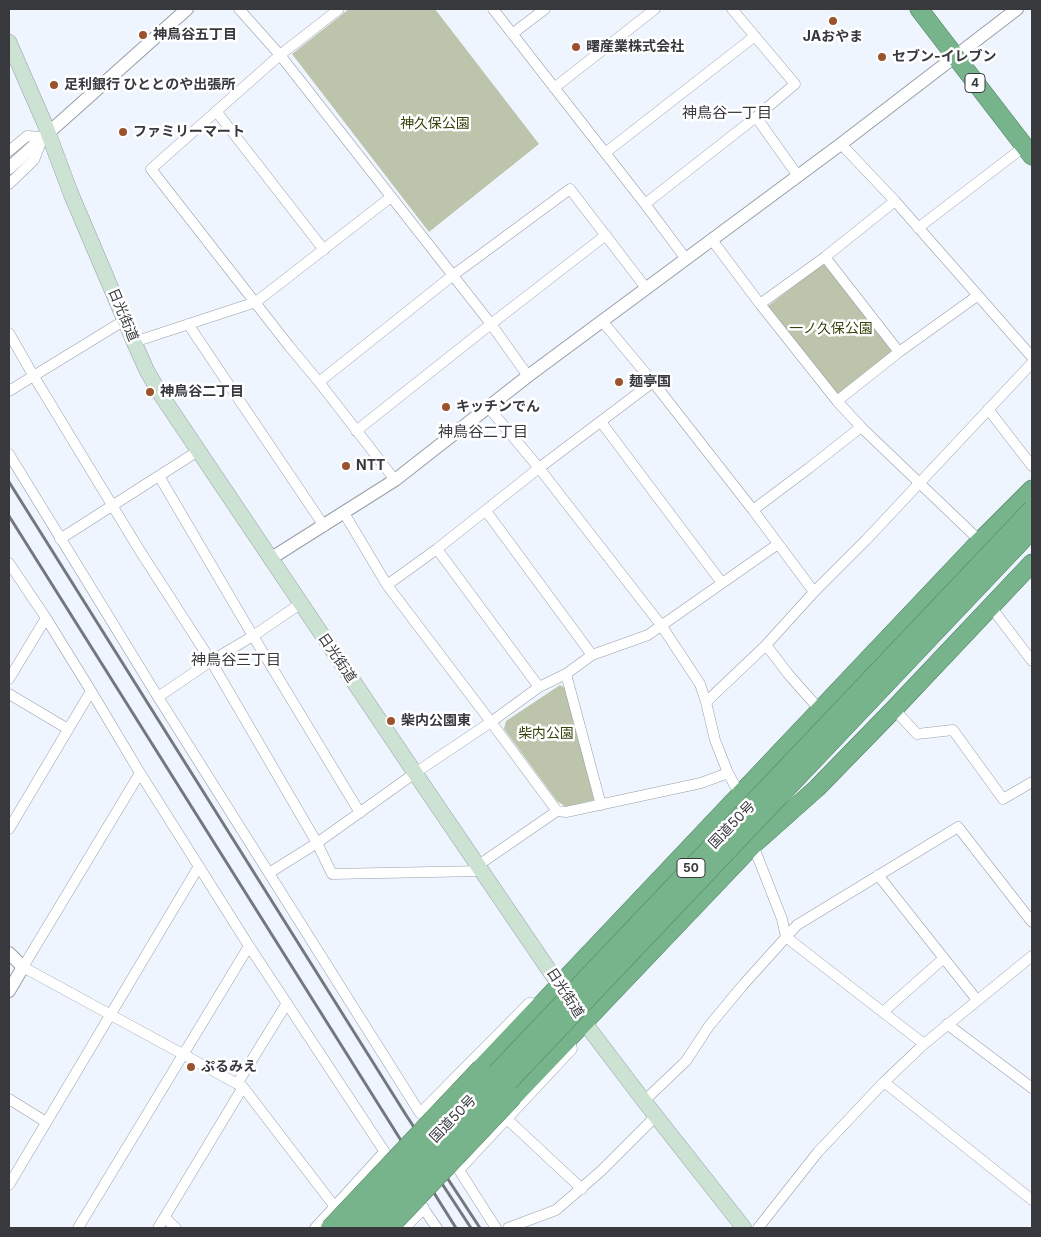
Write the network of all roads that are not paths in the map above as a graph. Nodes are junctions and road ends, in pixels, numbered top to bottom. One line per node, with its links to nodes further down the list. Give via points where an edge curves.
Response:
1 (187, 9): 18 (street)
2 (239, 9): 13 (street)
3 (339, 9): 13 (street)
4 (493, 9): 10 (street)
5 (545, 9): 10 (street)
6 (655, 9): 15 (street)
7 (732, 9): 11 (street)
8 (919, 9): 14 (highway, 4)
9 (1017, 9): 14 (street)
10 (512, 34): 15 (street)
11 (754, 36): 17 (street, via 796,84); 22 (street)
12 (9, 42): 18 (main road, 日光街道)
13 (280, 55): 16 (street); 26 (street)
14 (955, 57): 19 (street); 20 (highway, 4)
15 (554, 88): 22 (street)
16 (216, 111): 32 (street); 38 (street, via 151,169)
17 (756, 117): 24 (street); 28 (street)
18 (45, 135): 21 (street, via 27,136); 23 (street); 25 (street, via 34,160); 40 (main road, 日光街道)
19 (841, 144): 24 (street); 27 (street)
20 (1029, 151): 29 (street)
21 (9, 152)
22 (605, 153): 28 (street)
23 (9, 168)
24 (798, 176): 31 (street)
25 (9, 184)
26 (391, 197): 32 (street); 35 (street)
27 (895, 201): 29 (street); 33 (street)
28 (645, 204): 34 (street)
29 (918, 228): 37 (street)
30 (606, 235): 35 (street, via 570,189); 36 (street); 43 (street)
31 (712, 240): 34 (street); 39 (street)
32 (324, 250): 38 (street)
33 (824, 257): 39 (street); 46 (street)
34 (686, 259): 36 (street)
35 (452, 276): 43 (street); 51 (street)
36 (646, 288): 41 (street)
37 (977, 296): 46 (street); 47 (street)
38 (256, 302): 42 (street); 51 (street)
39 (760, 304): 54 (street)
40 (125, 320): 45 (main road, 日光街道); 49 (street)
41 (602, 321): 50 (street); 52 (street)
42 (188, 324): 45 (street); 73 (street)
43 (491, 324): 50 (street); 59 (street)
44 (9, 333): 49 (street)
45 (134, 342): 60 (main road, 日光街道, via 161,396)
46 (899, 352): 54 (street)
47 (1032, 357)
48 (1032, 363): 56 (street)
49 (33, 375): 53 (street); 68 (street)
50 (528, 376): 55 (street)
51 (319, 382): 59 (street)
52 (653, 382): 57 (street); 70 (street)
53 (9, 391)
54 (837, 401): 58 (street)
55 (488, 407): 63 (street); 65 (street)
56 (988, 409): 62 (street); 66 (street)
57 (601, 422): 63 (street); 82 (street)
58 (861, 427): 66 (street); 70 (street)
59 (356, 431): 65 (street)
60 (198, 451): 64 (street); 79 (main road, 日光街道)
61 (9, 454): 75 (street)
62 (1032, 466)
63 (539, 468): 71 (street); 88 (street)
64 (159, 476): 68 (street); 89 (street)
65 (395, 480): 72 (street)
66 (919, 482): 76 (street); 84 (street)
67 (1032, 489): 76 (highway)
68 (112, 505): 75 (street); 92 (street)
69 (1032, 509): 159 (highway, 国道50号 / 50, bridge)
70 (752, 510): 77 (street)
71 (486, 511): 78 (street); 91 (street)
72 (344, 513): 73 (street); 83 (street)
73 (324, 526): 79 (street)
74 (1032, 530): 160 (highway, 国道50号 / 50, bridge)
75 (60, 539): 99 (street)
76 (980, 541): 102 (highway)
77 (778, 544): 82 (street); 84 (street)
78 (436, 549): 83 (street); 96 (street)
79 (270, 559): 85 (main road, 日光街道)
80 (9, 563): 87 (street)
81 (1032, 563): 86 (highway)
82 (722, 583): 88 (street)
83 (387, 585): 103 (street)
84 (814, 592): 90 (street)
85 (300, 604): 89 (street); 106 (main road, 日光街道)
86 (991, 607): 93 (street); 101 (highway)
87 (46, 618): 95 (street); 97 (street)
88 (661, 625): 91 (street, via 648,635); 100 (street, via 700,684)
89 (253, 636): 92 (street); 112 (street)
90 (766, 645): 100 (street); 102 (street)
91 (592, 655): 94 (street)
92 (211, 661): 99 (street); 114 (street)
93 (1032, 661)
94 (566, 674): 96 (street); 110 (street)
95 (9, 679)
96 (539, 687): 103 (street)
97 (91, 691): 104 (street); 105 (street)
98 (9, 694): 104 (street)
99 (158, 697): 118 (street)
100 (706, 702): 107 (street, via 715,740)
101 (894, 709): 108 (street, via 917,734 953,730 1004,799); 115 (highway, via 817,788)
102 (820, 710): 109 (highway)
103 (491, 722): 106 (street); 111 (street)
104 (68, 729): 113 (street)
105 (140, 773): 116 (street); 126 (street)
106 (415, 773): 112 (street); 117 (main road, 日光街道)
107 (728, 773): 109 (street); 110 (street, via 701,783)
108 (1032, 782)
109 (740, 795): 127 (highway)
110 (601, 805): 111 (street)
111 (557, 811): 117 (street)
112 (360, 813): 114 (street)
113 (9, 829)
114 (317, 843): 117 (street, via 332,874); 118 (street)
115 (753, 845): 121 (street, via 782,918); 134 (highway)
116 (199, 866): 122 (street); 133 (street)
117 (479, 869): 127 (main road, 日光街道)
118 (269, 873): 131 (street, via 420,1113 528,1003)
119 (878, 876): 120 (street, via 958,827); 121 (street, via 797,925); 125 (street)
120 (1032, 922)
121 (786, 937): 132 (street); 143 (street, via 709,1026 686,1061)
122 (249, 946): 130 (street); 138 (street)
123 (9, 953): 126 (street)
124 (1032, 956): 129 (street)
125 (944, 958): 129 (street); 132 (street)
126 (23, 967): 128 (street); 133 (street)
127 (559, 984): 131 (highway); 134 (main road, 日光街道)
128 (9, 991)
129 (977, 1000): 135 (street)
130 (287, 1003): 140 (street); 147 (street)
131 (540, 1004): 158 (highway, bridge)
132 (883, 1012): 137 (street)
133 (110, 1014): 138 (street); 146 (street)
134 (583, 1022): 136 (highway); 143 (main road, 日光街道)
135 (948, 1024): 137 (street); 141 (street)
136 (569, 1037): 145 (street, via 572,1049); 161 (highway, bridge)
137 (924, 1044): 139 (street)
138 (184, 1055): 140 (street); 154 (street)
139 (884, 1082): 150 (street); 167 (street, via 818,1152)
140 (240, 1086): 151 (street); 153 (street)
141 (1032, 1088)
142 (9, 1099): 146 (street)
143 (644, 1101): 144 (main road, 日光街道)
144 (656, 1116): 149 (street); 166 (main road, 日光街道)
145 (507, 1119): 149 (street); 164 (street, via 459,1170)
146 (46, 1122): 148 (street)
147 (384, 1152): 151 (street); 152 (street)
148 (9, 1185)
149 (582, 1189): 165 (street, via 556,1210)
150 (1032, 1200)
151 (335, 1207): 157 (street)
152 (424, 1208): 162 (street); 163 (street)
153 (165, 1218): 155 (street); 156 (street)
154 (78, 1228)
155 (158, 1228)
156 (176, 1228)
157 (315, 1228)
158 (330, 1228)
159 (349, 1228)
160 (370, 1228)
161 (389, 1228)
162 (405, 1228)
163 (437, 1228)
164 (496, 1228)
165 (508, 1228)
166 (744, 1228)
167 (758, 1228)

